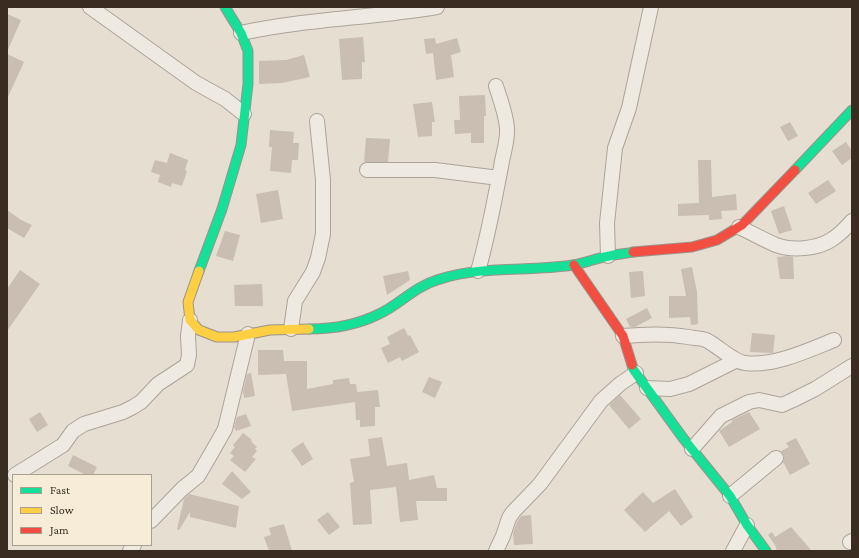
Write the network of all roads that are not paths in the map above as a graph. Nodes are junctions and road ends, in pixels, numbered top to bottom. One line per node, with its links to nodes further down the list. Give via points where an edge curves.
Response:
1 (90, 7): 8 (street)
2 (225, 7): 5 (street)
3 (437, 7): 5 (street, via 297,23)
4 (651, 7): 14 (street, via 629,108 615,148 607,223)
5 (241, 33): 8 (street, via 248,51 248,84)
6 (496, 86): 11 (street, via 507,128 507,144)
7 (852, 110): 13 (street)
8 (244, 114): 17 (street, via 241,145 222,209 188,302)
9 (317, 121): 18 (street, via 323,180 323,234 313,272 295,301)
10 (367, 170): 11 (street, via 435,170)
11 (499, 178): 16 (street)
12 (852, 221): 13 (street, via 830,241 793,248 777,245)
13 (740, 227): 14 (street, via 717,240 692,247)
14 (608, 256): 15 (street)
15 (574, 264): 16 (street); 20 (street)
16 (478, 271): 18 (street, via 436,280 415,290 380,314 344,327)
17 (190, 320): 19 (street, via 199,330 217,337); 28 (street, via 189,355 186,365 158,384 137,404 123,412 84,424 73,431 63,445)
18 (291, 329): 19 (street)
19 (248, 334): 30 (street, via 224,429 198,476)
20 (623, 336): 22 (street, via 660,334 705,340); 24 (street)
21 (834, 340): 22 (street, via 774,361 757,364)
22 (737, 360): 25 (street, via 689,384 670,390)
23 (852, 366): 26 (street, via 794,400 782,404 759,400 749,402 721,416)
24 (636, 372): 25 (street); 32 (street, via 601,401 540,484 513,512)
25 (647, 388): 26 (street)
26 (692, 449): 29 (street)
27 (776, 458): 29 (street)
28 (17, 474)
29 (730, 496): 31 (street)
30 (152, 520)
31 (747, 525): 33 (street); 34 (street)
32 (496, 551)
33 (733, 551)
34 (766, 551)

